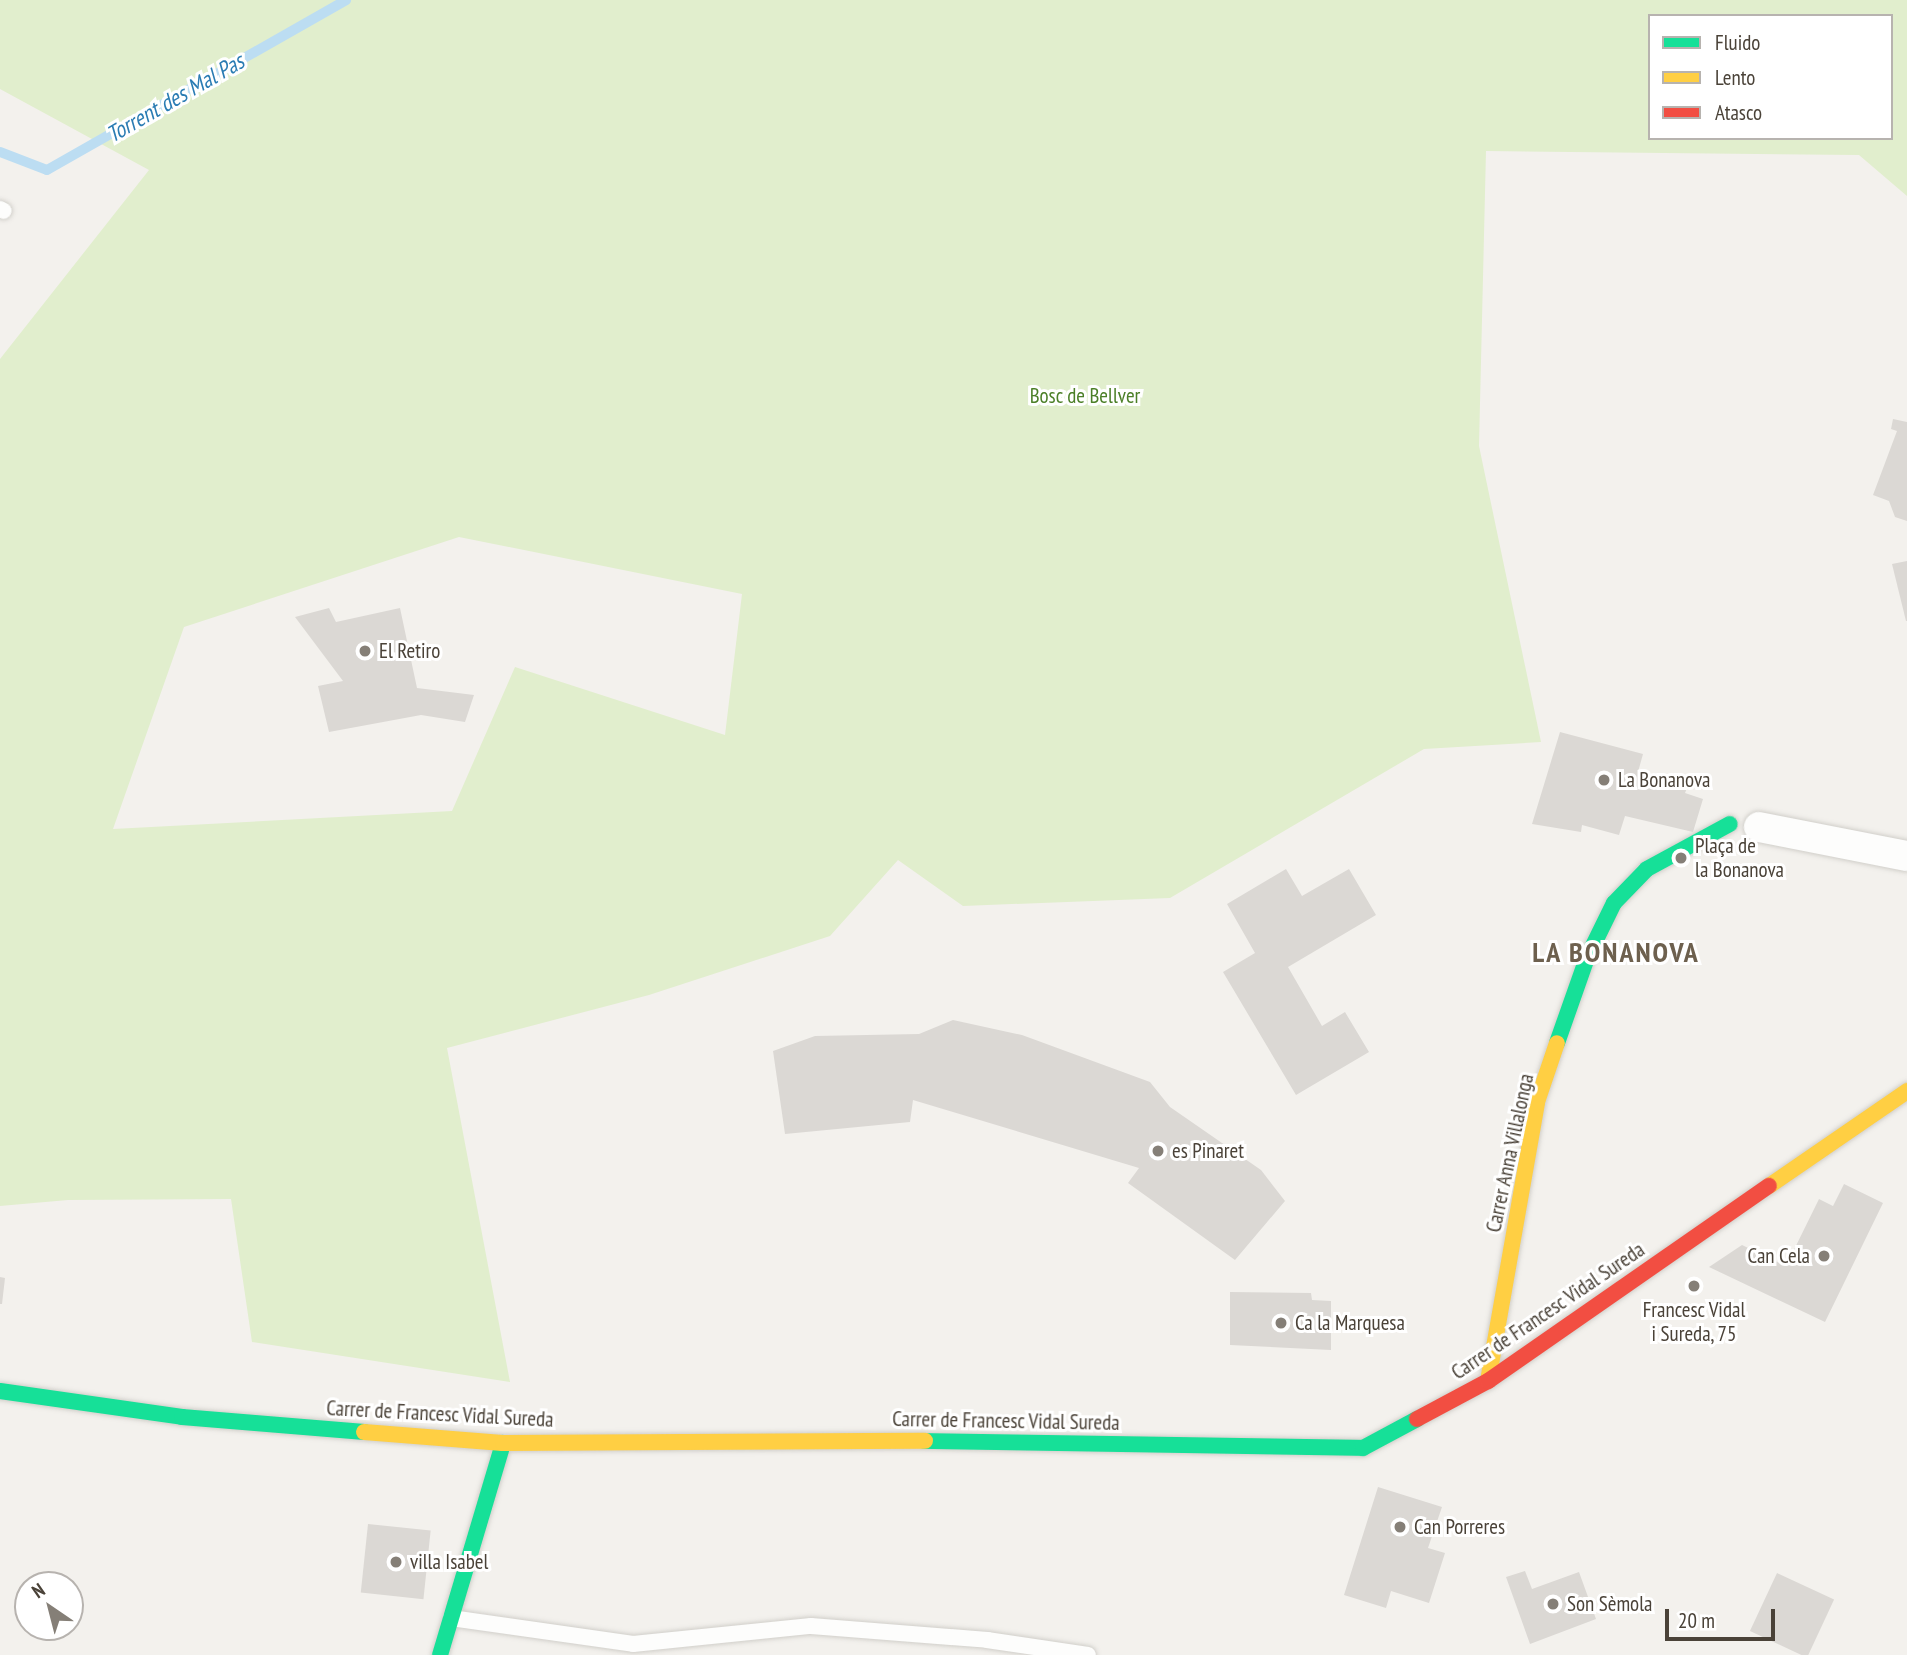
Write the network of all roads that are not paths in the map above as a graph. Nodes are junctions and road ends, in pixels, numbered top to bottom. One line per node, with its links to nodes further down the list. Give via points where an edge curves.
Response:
1 (1730, 824): 5 (street, Carrer Anna Villalonga, via 1647,869 1614,903 1587,958 1538,1102)
2 (1759, 827): 3 (street)
3 (1907, 856)
4 (1907, 1091): 5 (street, Carrer de Francesc Vidal Sureda)
5 (1488, 1381): 7 (street, Carrer de Francesc Vidal Sureda, via 1363,1448 772,1439)
6 (0, 1391): 7 (street, Carrer de Francesc Vidal Sureda, via 182,1417)
7 (503, 1443): 8 (street)
8 (451, 1618): 9 (street); 10 (lane, via 633,1644 811,1626 987,1640)
9 (440, 1655)
10 (1088, 1655)

